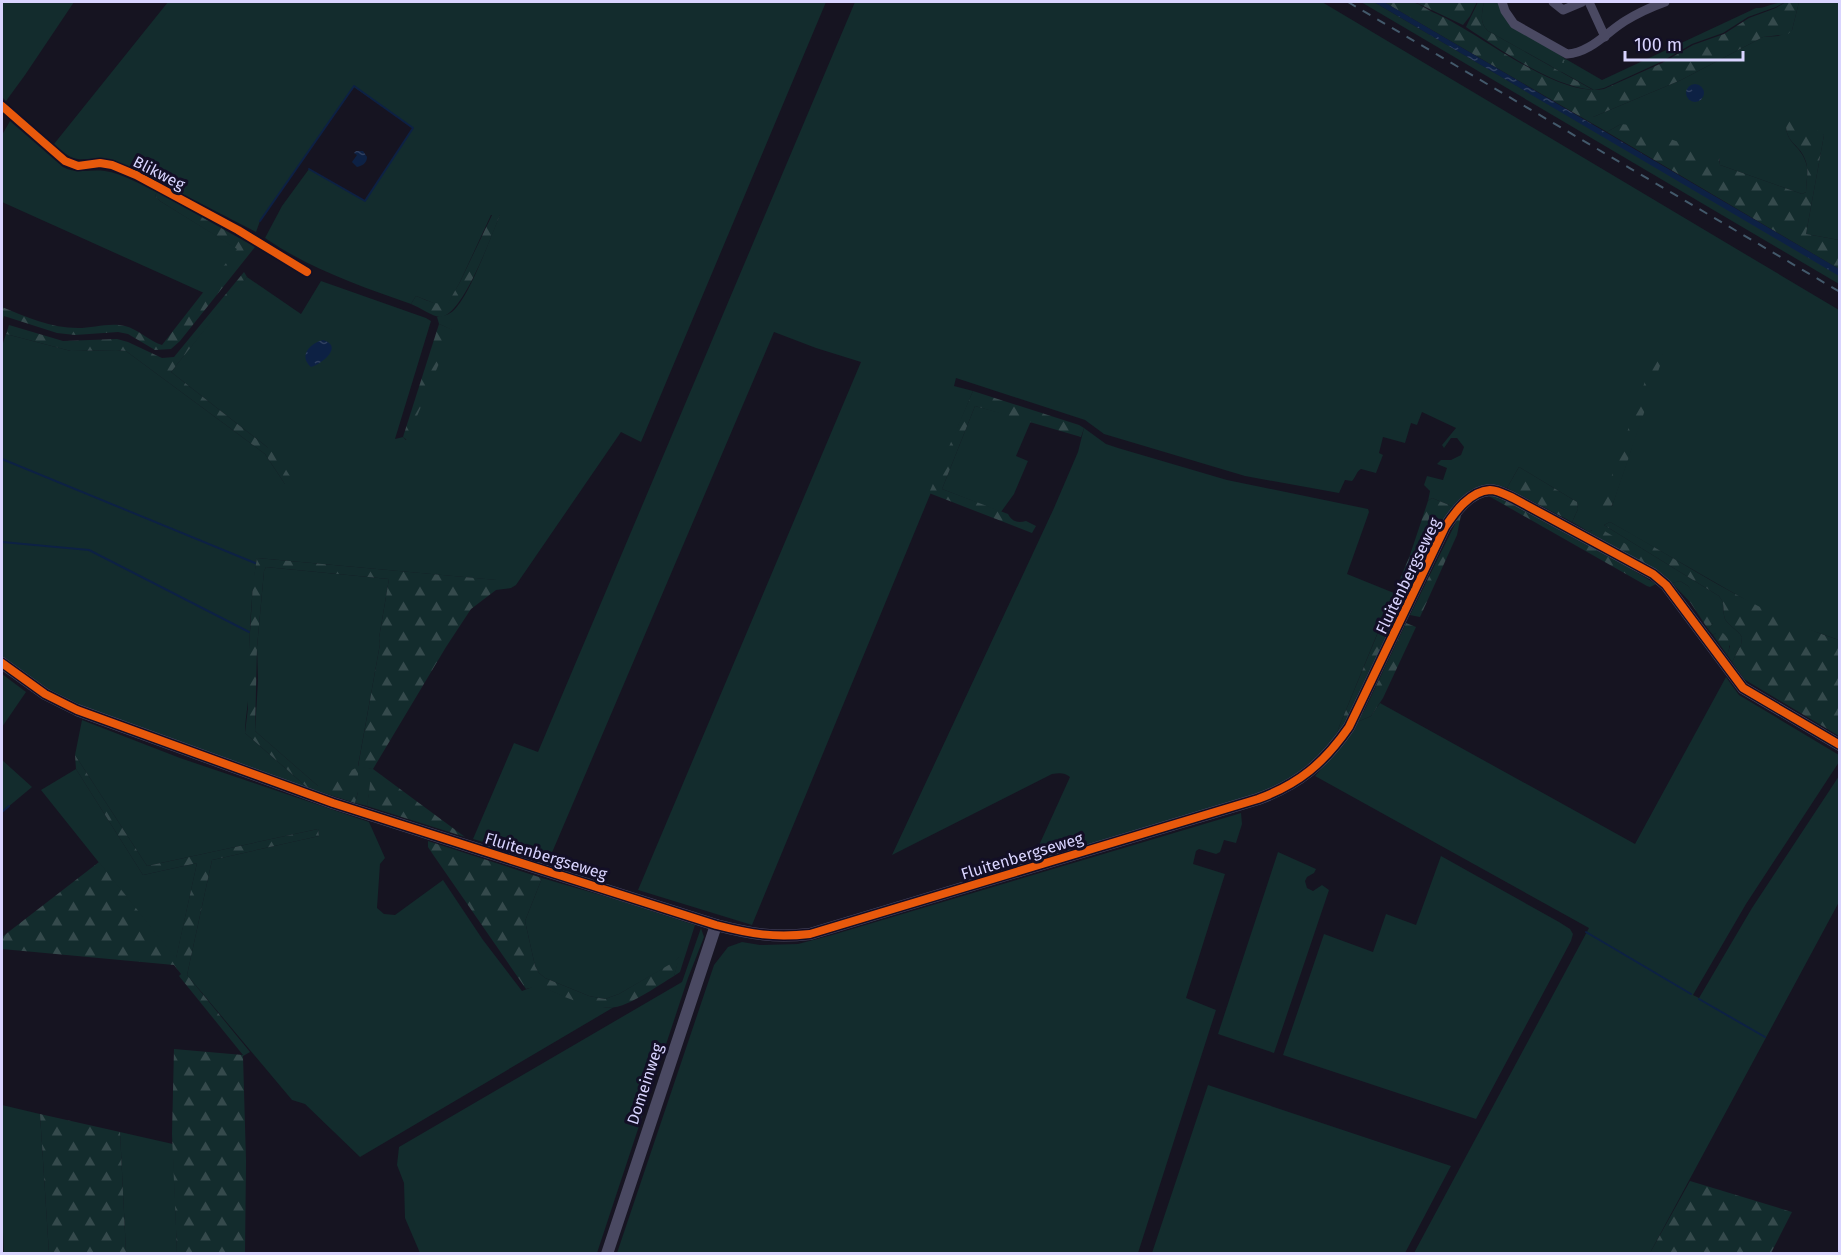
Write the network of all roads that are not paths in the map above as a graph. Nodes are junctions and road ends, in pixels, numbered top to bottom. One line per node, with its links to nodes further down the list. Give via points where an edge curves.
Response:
1 (1502, 2): 7 (street, via 1514,24 1563,53 1575,53)
2 (1553, 2): 3 (street, via 1563,10)
3 (1582, 2)
4 (1589, 2): 7 (street)
5 (1665, 2): 6 (street)
6 (1649, 4): 7 (street)
7 (1605, 36)
8 (2, 106): 9 (street, Blikweg, via 65,161 78,166 112,165 136,175)
9 (308, 272)
10 (2, 663): 12 (street, Fluitenbergseweg, via 54,699 119,726 333,803)
11 (1839, 745): 12 (street, Fluitenbergseweg, via 1743,688 1666,585 1653,574 1513,498 1489,490 1466,502 1445,527 1349,727 1316,766 1279,791 821,931 774,936)
12 (716, 925): 13 (street, Domeinweg)
13 (606, 1254)

